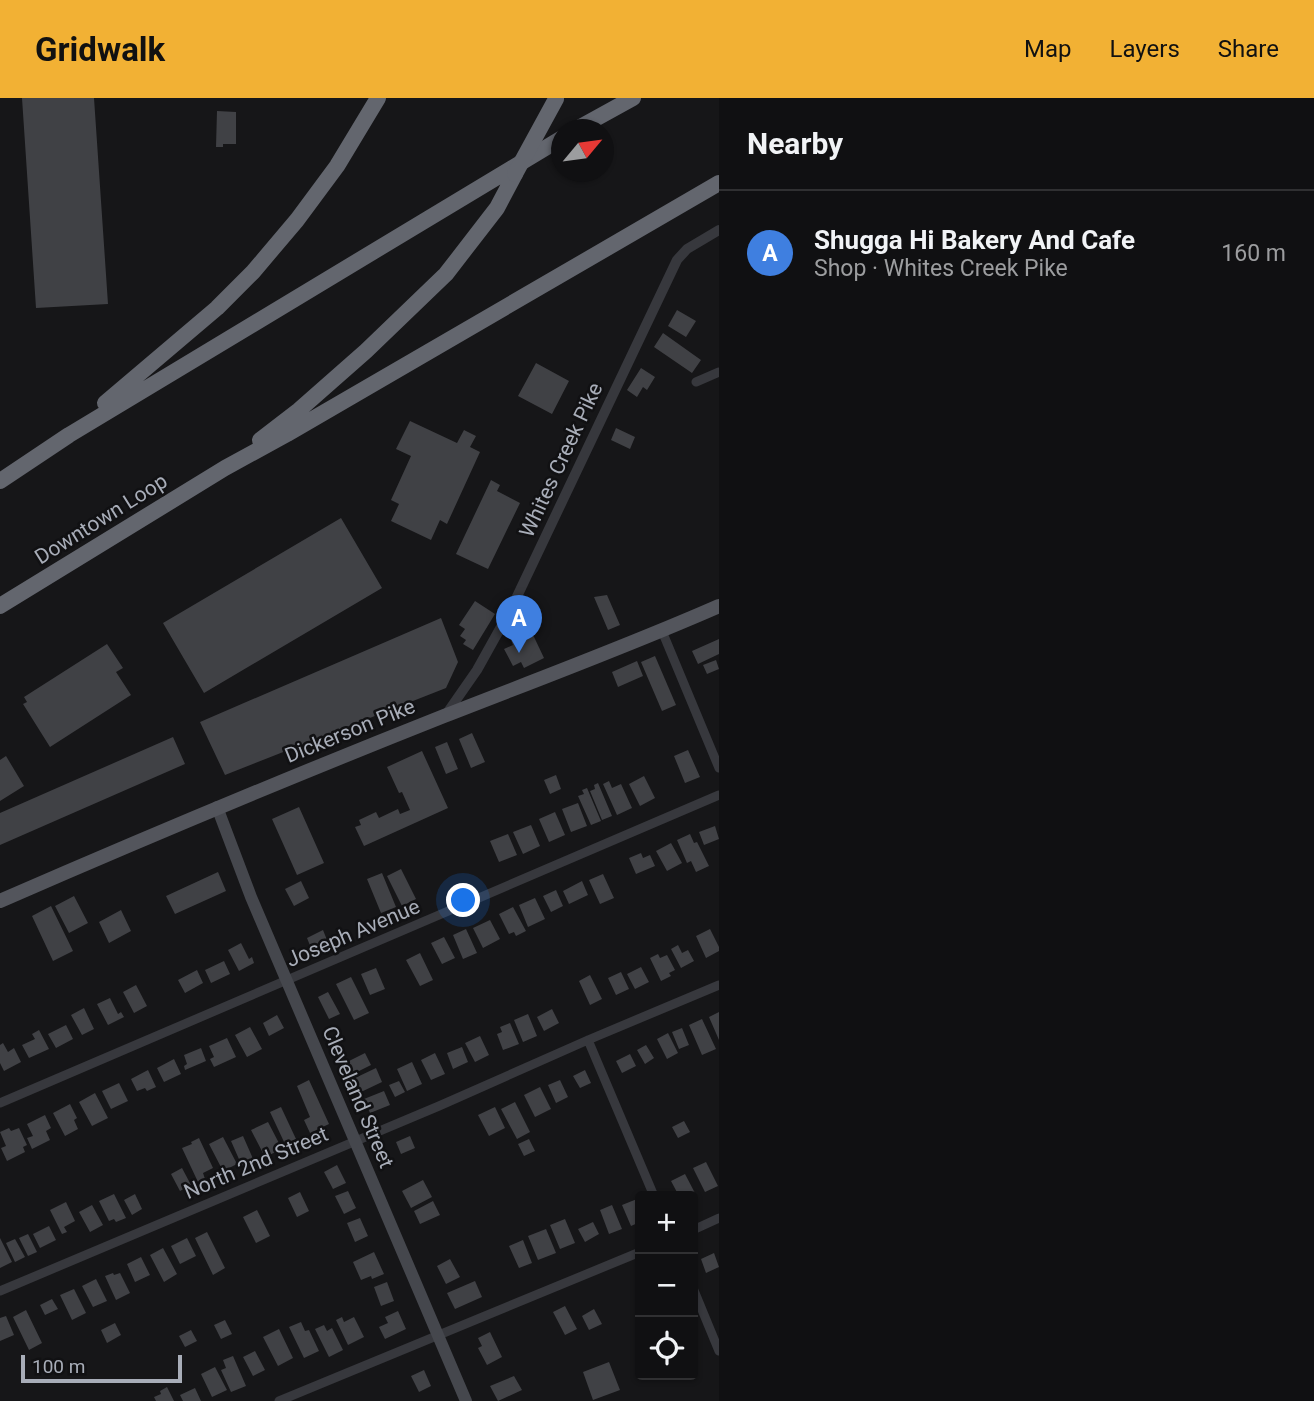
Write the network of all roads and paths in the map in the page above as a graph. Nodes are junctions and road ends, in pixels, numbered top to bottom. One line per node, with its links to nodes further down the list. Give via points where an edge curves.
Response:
1 (378, 98): 10 (highway, via 337,166 253,272)
2 (633, 98): 4 (highway)
3 (556, 99): 11 (highway, bridge, via 497,208 446,274 299,410)
4 (595, 119)
5 (551, 145): 10 (highway)
6 (719, 183): 11 (highway)
7 (719, 230): 16 (street, Whites Creek Pike, via 677,260 511,609)
8 (719, 372): 9 (street)
9 (696, 382)
10 (69, 435): 12 (highway)
11 (225, 468): 13 (highway, Downtown Loop)
12 (0, 481)
13 (0, 606)
14 (719, 607): 15 (main road, Dickerson Pike)
15 (662, 631): 16 (main road, Dickerson Pike); 17 (street)
16 (445, 716): 19 (main road, Dickerson Pike)
17 (719, 768)
18 (719, 795): 21 (street, Joseph Avenue)
19 (218, 807): 20 (main road, Dickerson Pike); 21 (main road, Cleveland Street)
20 (0, 901)
21 (288, 980): 24 (street, Joseph Avenue); 25 (main road, Cleveland Street)
22 (719, 985): 23 (street, North 2nd Street)
23 (589, 1040): 25 (street, North 2nd Street); 26 (street)
24 (0, 1103)
25 (355, 1140): 30 (street, North 2nd Street); 32 (main road, Cleveland Street)
26 (652, 1191)
27 (719, 1218): 28 (street)
28 (698, 1228)
29 (635, 1254): 32 (street)
30 (0, 1291)
31 (698, 1300): 33 (street)
32 (437, 1336): 34 (street); 35 (main road, Cleveland Street)
33 (719, 1351)
34 (279, 1401)
35 (466, 1401)

